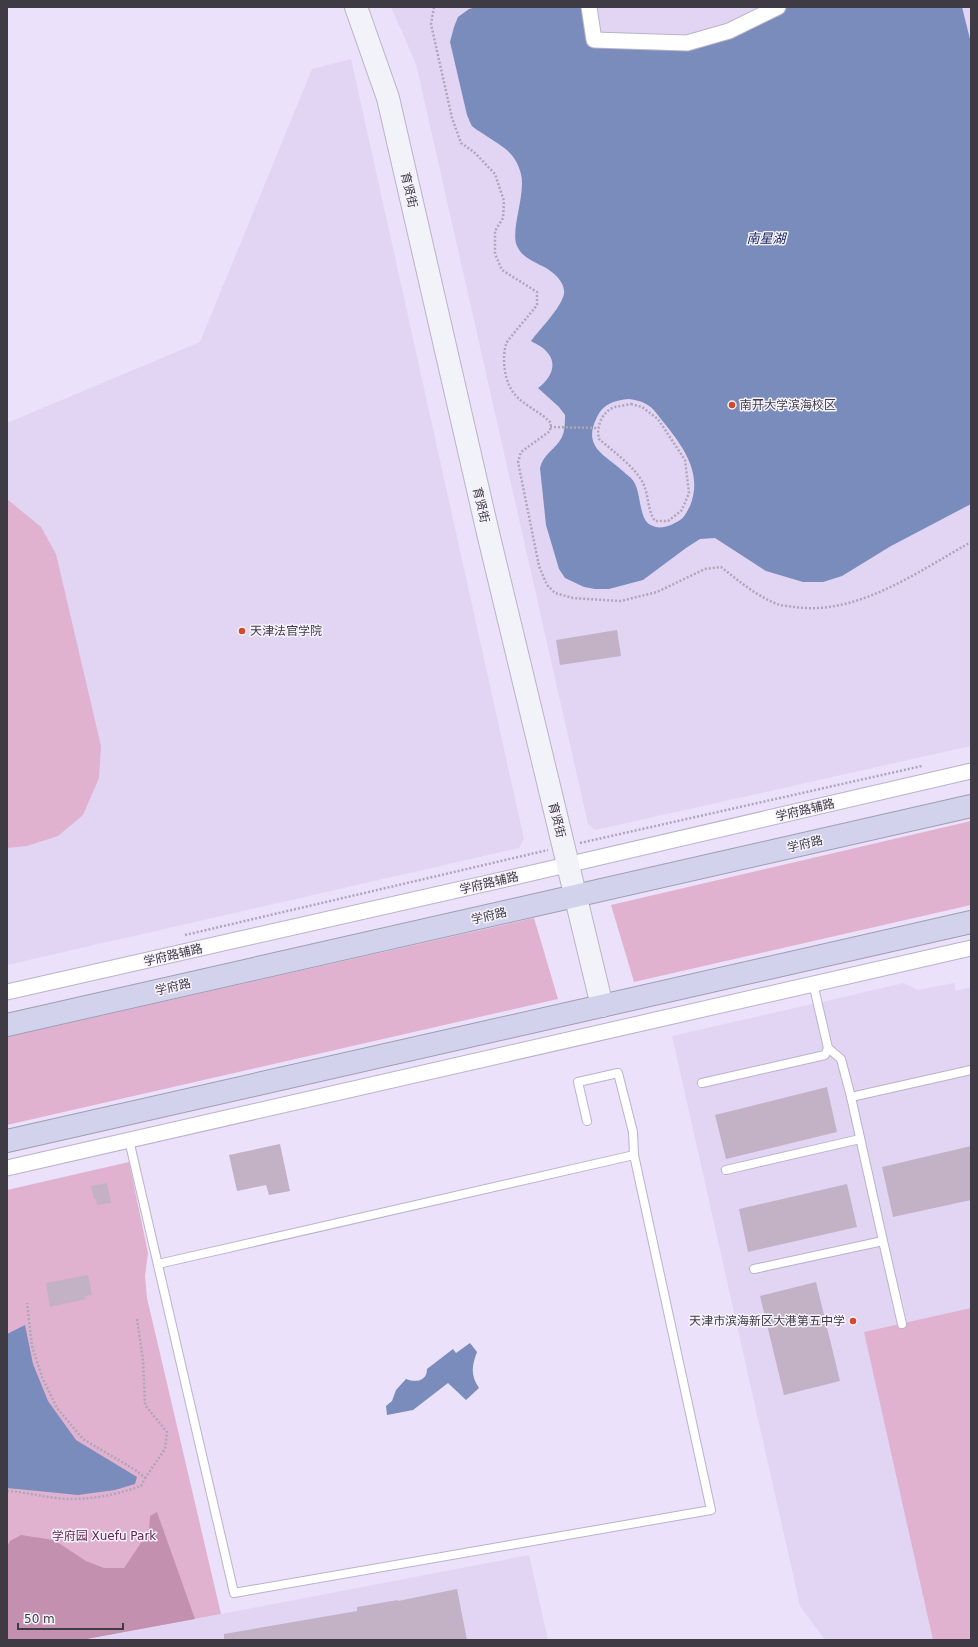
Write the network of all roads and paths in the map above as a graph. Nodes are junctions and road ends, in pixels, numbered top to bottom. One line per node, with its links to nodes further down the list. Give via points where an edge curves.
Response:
1 (356, 7): 11 (street, 育贤街, via 388,98 488,533)
2 (434, 7): 5 (path, via 431,24 452,118 461,143 474,152 495,174 504,201 503,218 495,231 495,254 502,270 537,292 537,305 506,343 504,370 512,392 544,415 551,423)
3 (589, 7): 4 (street, via 594,40 687,43 729,31)
4 (778, 7)
5 (550, 427): 6 (path); 7 (path, via 550,431 520,452 518,462 539,566 547,585 555,593 573,598 621,601 657,592 705,569 721,567 753,593 778,605 808,609 851,604 884,590)
6 (597, 428): 6 (path, via 599,439 644,483 650,511 655,521 668,521 681,511 689,494 685,460 658,419 642,407 631,404 614,407 607,412)
7 (971, 542)
8 (925, 765): 11 (path)
9 (971, 771): 11 (street, 学府路辅路)
10 (971, 806): 12 (highway, 学府路)
11 (566, 856): 12 (street, 育贤街); 14 (path); 17 (street, 学府路辅路)
12 (575, 896): 18 (street, 育贤街); 19 (highway, 学府路)
13 (971, 922): 18 (highway)
14 (185, 935)
15 (971, 949): 16 (street)
16 (813, 983): 20 (lane); 26 (street)
17 (7, 992)
18 (602, 1006): 27 (highway)
19 (7, 1025)
20 (828, 1048): 22 (lane, via 824,1055); 23 (lane, via 841,1058)
21 (971, 1070): 23 (lane)
22 (702, 1083)
23 (851, 1097): 25 (lane)
24 (587, 1121): 28 (lane, via 578,1082 618,1073 633,1132)
25 (860, 1139): 30 (lane); 31 (lane)
26 (129, 1140): 29 (street); 32 (lane)
27 (7, 1141)
28 (634, 1155): 32 (lane); 32 (lane, via 711,1510 234,1593)
29 (7, 1168)
30 (726, 1170)
31 (882, 1241): 33 (lane); 36 (lane)
32 (158, 1264)
33 (754, 1270)
34 (27, 1303): 37 (path, via 32,1346 42,1377 57,1408 83,1439 137,1471)
35 (137, 1319): 37 (path, via 143,1360 145,1405 167,1432 164,1449)
36 (902, 1324)
37 (144, 1478): 38 (path, via 141,1486 104,1497 71,1499)
38 (7, 1491)

